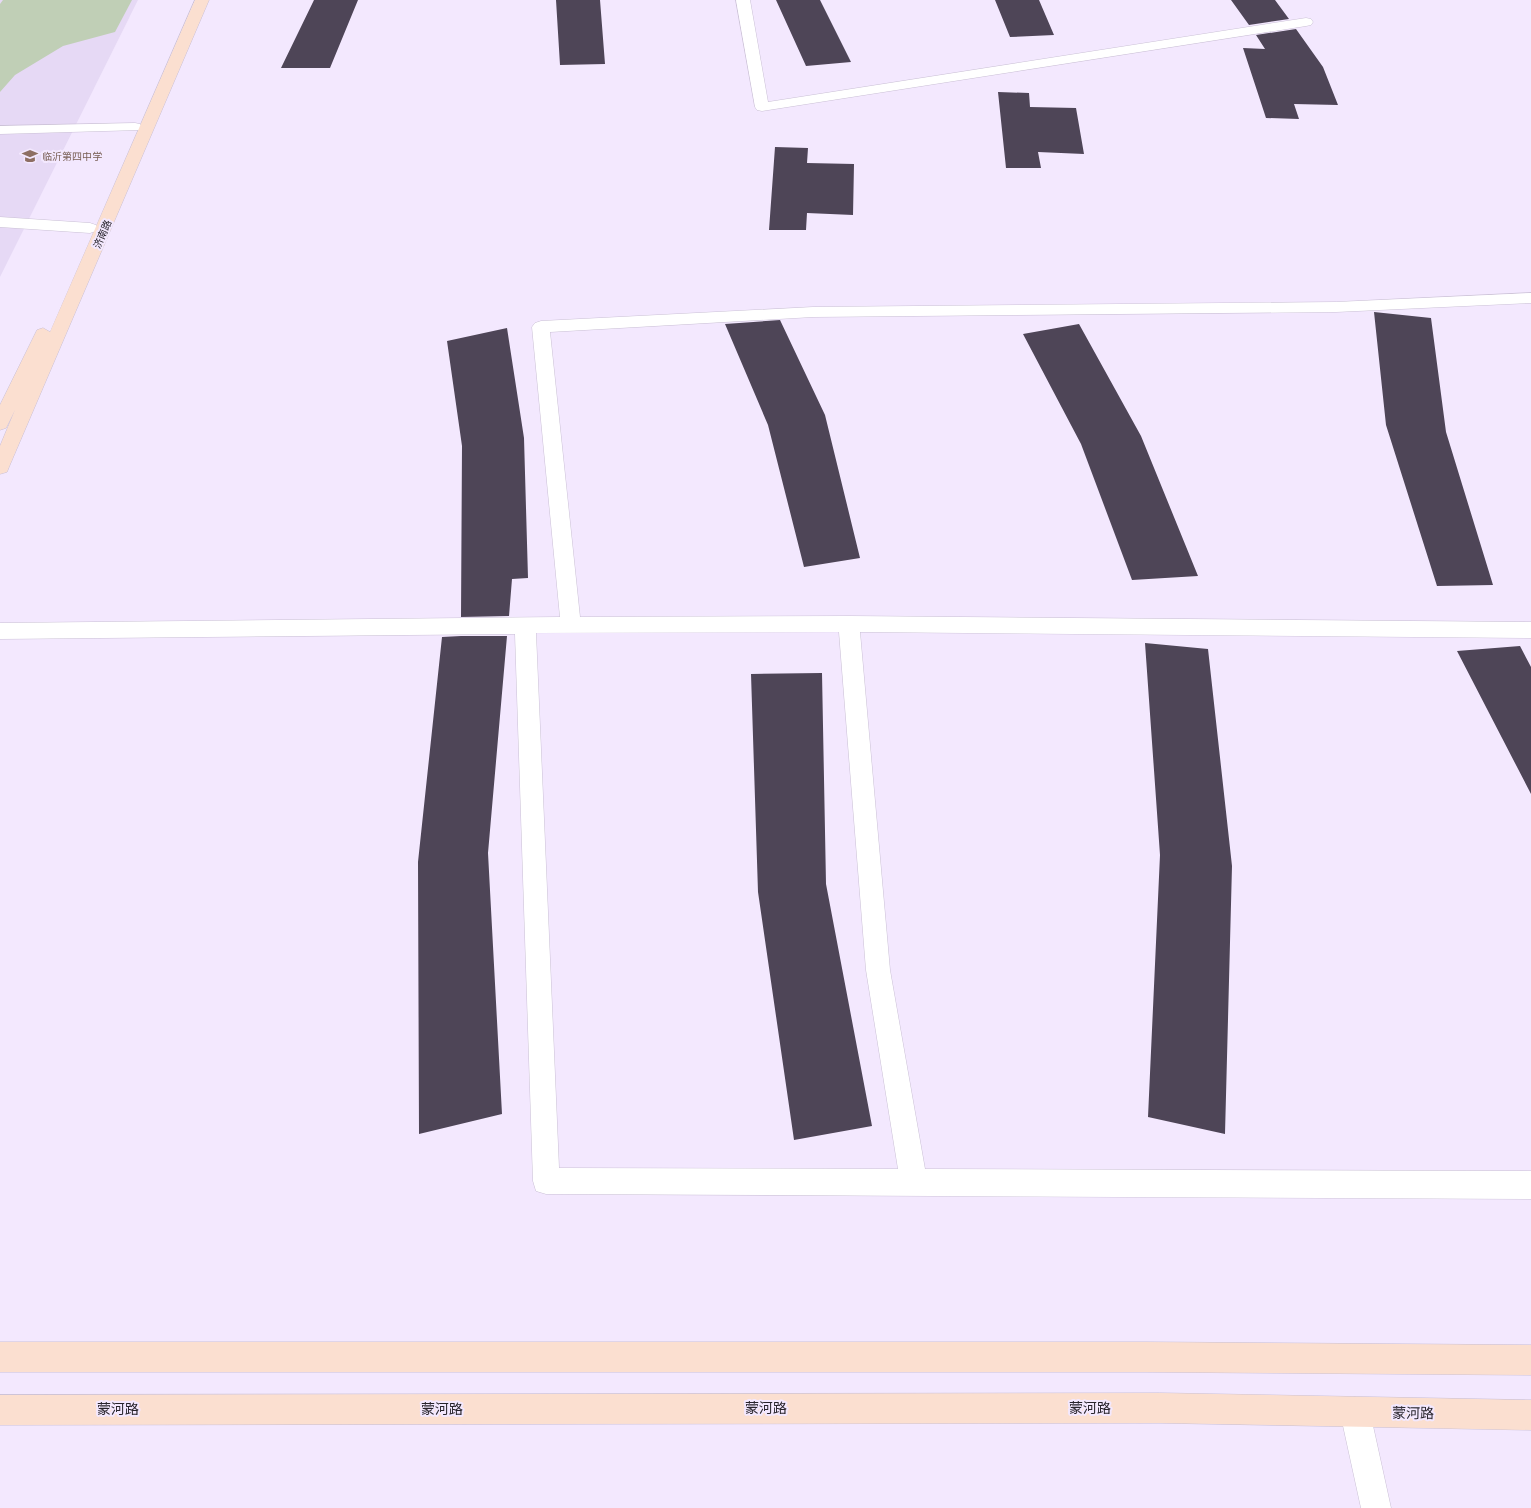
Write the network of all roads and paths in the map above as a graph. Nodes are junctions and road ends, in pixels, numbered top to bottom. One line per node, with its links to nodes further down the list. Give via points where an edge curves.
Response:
1 (190, 0): 5 (street, 济南路)
2 (202, 0): 11 (street, 济南路)
3 (743, 0): 4 (street, via 762,107)
4 (1306, 22)
5 (135, 127): 6 (street); 8 (street, 济南路)
6 (0, 130)
7 (0, 222): 8 (street)
8 (90, 228): 10 (street, 济南路)
9 (1531, 298): 14 (street, via 1336,307 813,312 541,327)
10 (0, 424)
11 (0, 467)
12 (849, 624): 14 (street); 16 (street); 17 (street, via 878,970)
13 (525, 626): 14 (street); 15 (street); 17 (street, via 546,1181)
14 (572, 626)
15 (0, 631)
16 (1529, 633)
17 (914, 1183): 18 (street)
18 (1531, 1185)
19 (0, 1357): 20 (street, via 1146,1357)
20 (1531, 1360)
21 (0, 1410): 22 (street, 蒙河路, via 1160,1408)
22 (1355, 1412): 23 (street, 蒙河路); 24 (street)
23 (1531, 1415)
24 (1376, 1508)

